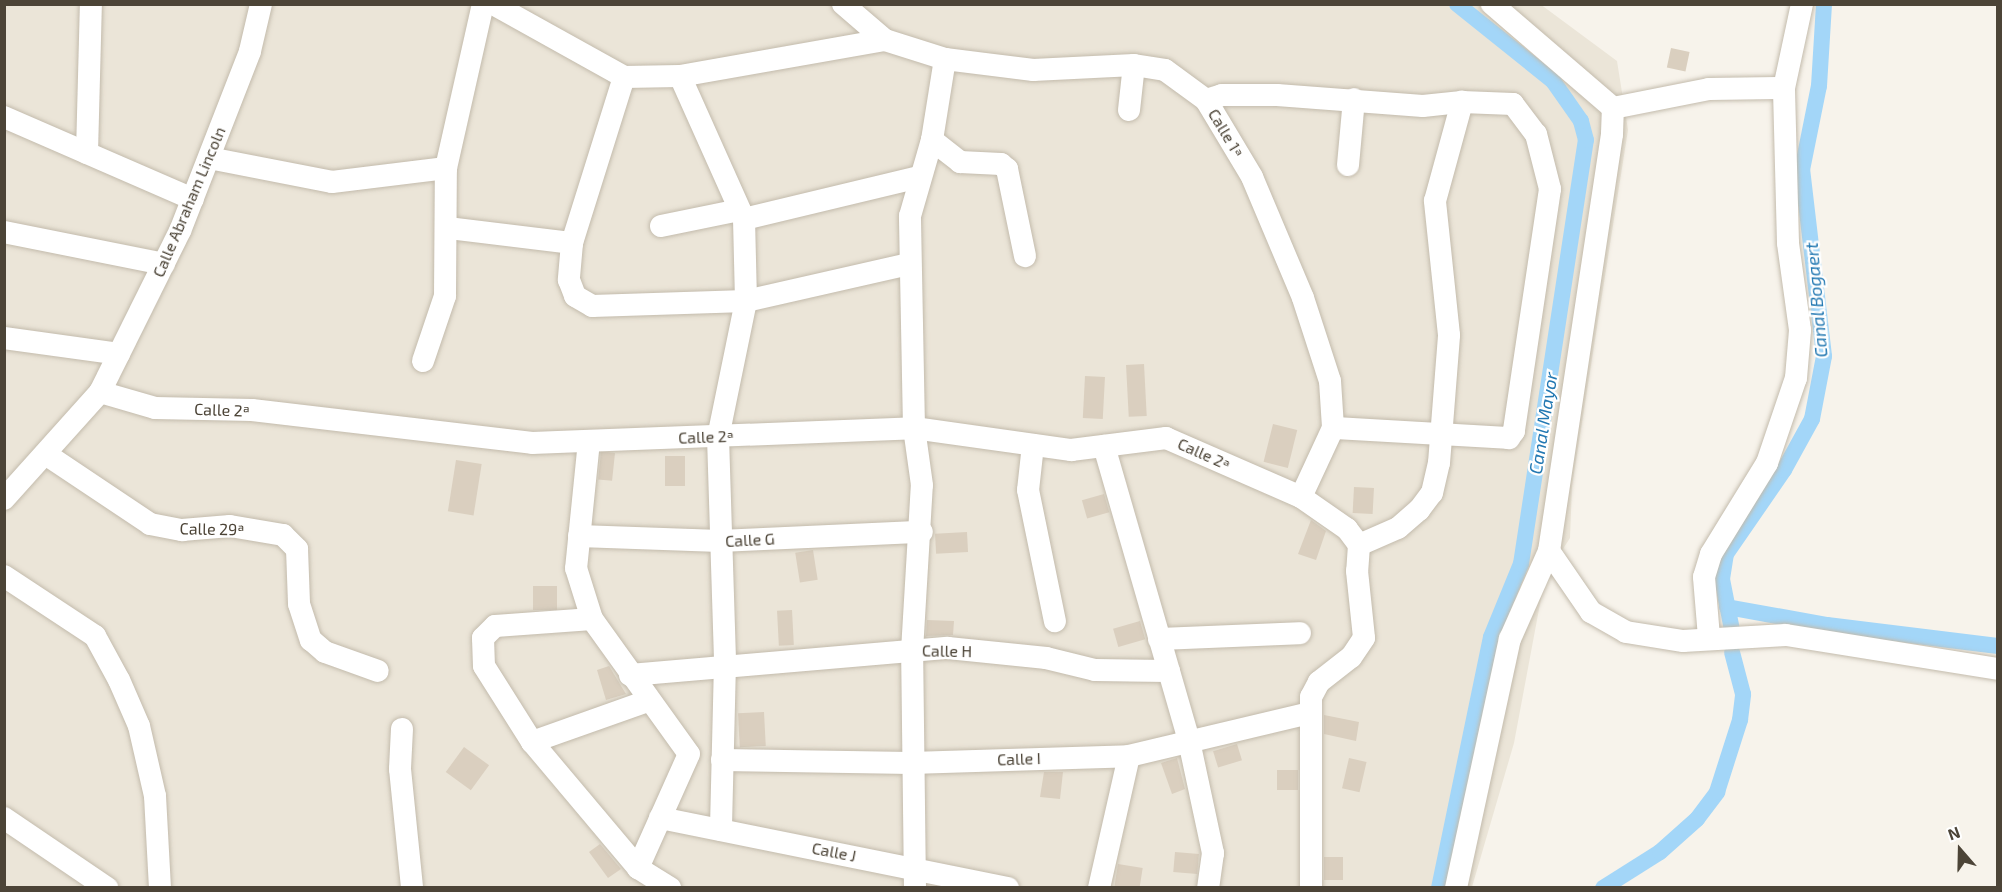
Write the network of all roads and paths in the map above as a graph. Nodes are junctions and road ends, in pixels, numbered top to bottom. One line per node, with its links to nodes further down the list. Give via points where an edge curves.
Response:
1 (91, 4): 21 (street)
2 (261, 4): 22 (street, Calle Abraham Lincoln, via 250,51)
3 (483, 4): 24 (street)
4 (493, 4): 11 (street)
5 (843, 4): 8 (street, Calle 1ª)
6 (1492, 4): 17 (street)
7 (1802, 4): 13 (street)
8 (885, 40): 9 (street, Calle 1ª); 12 (street)
9 (945, 59): 10 (street, Calle 1ª, via 1033,70); 20 (street)
10 (1134, 65): 15 (street, Calle 1ª, via 1165,70); 18 (street)
11 (624, 76): 12 (street); 31 (street)
12 (680, 76): 27 (street)
13 (1784, 88): 17 (street, via 1709,89); 59 (street, via 1788,243 1800,330 1796,378 1767,463 1711,554 1704,577)
14 (1354, 99): 15 (street, via 1242,94); 16 (street, via 1423,106); 23 (street)
15 (1206, 100): 41 (street, Calle 1ª, via 1252,177 1303,298 1330,381)
16 (1462, 102): 42 (street, via 1435,201 1449,335); 42 (street, via 1513,104 1520,110 1536,134 1550,189 1514,431 1509,438)
17 (1613, 108): 54 (street)
18 (1129, 110)
19 (4, 117): 21 (street)
20 (932, 140): 25 (street); 32 (street, via 960,162 1001,164 1007,169)
21 (87, 153): 26 (street)
22 (209, 158): 24 (street, via 332,182); 26 (street, Calle Abraham Lincoln)
23 (1348, 165)
24 (447, 168): 29 (street)
25 (919, 177): 27 (street); 34 (street, via 910,216)
26 (193, 199): 33 (street, Calle Abraham Lincoln)
27 (741, 214): 28 (street); 35 (street)
28 (661, 226)
29 (448, 228): 31 (street); 38 (street, via 445,296)
30 (4, 232): 33 (street)
31 (572, 243): 35 (street, via 569,280 575,296 592,306)
32 (1024, 256)
33 (164, 264): 37 (street, Calle Abraham Lincoln)
34 (909, 264): 35 (street); 40 (street)
35 (746, 301): 43 (street)
36 (4, 338): 37 (street)
37 (119, 354): 39 (street, Calle Abraham Lincoln)
38 (423, 361)
39 (100, 392): 44 (street, Calle 2ª, via 155,408 252,410 532,443); 47 (street, Calle Abraham Lincoln)
40 (914, 428): 43 (street, Calle 2ª); 45 (street, Calle 2ª); 50 (street, via 922,485)
41 (1333, 428): 42 (street); 48 (street, Calle 1ª)
42 (1444, 434): 53 (street, via 1432,493 1419,510 1398,528)
43 (718, 437): 44 (street, Calle 2ª); 52 (street)
44 (589, 441): 51 (street)
45 (1033, 445): 46 (street, Calle 2ª, via 1071,450); 57 (street, via 1028,490)
46 (1104, 446): 48 (street, Calle 2ª, via 1166,438); 60 (street)
47 (46, 455): 49 (street, Calle Abraham Lincoln); 64 (street, Calle 29ª, via 150,524 182,530 230,526 283,534 297,549 299,604 312,640 325,652)
48 (1301, 497): 53 (street, Calle 2ª, via 1347,528)
49 (4, 499)
50 (922, 532): 52 (street, Calle G); 61 (street)
51 (579, 536): 52 (street, Calle G); 56 (street, via 576,568)
52 (720, 542): 62 (street)
53 (1359, 545): 68 (street, via 1357,570 1364,638 1351,657 1319,682 1311,697)
54 (1549, 551): 59 (street, via 1591,612 1626,632 1683,641); 88 (street, via 1510,639 1479,766)
55 (4, 576): 81 (street, via 95,636 119,680 139,726 155,796)
56 (592, 619): 66 (street); 71 (street, via 495,626 483,638 484,666)
57 (1055, 621)
58 (1300, 633): 60 (street)
59 (1709, 636): 63 (street, via 1786,635)
60 (1159, 639): 65 (street)
61 (912, 651): 62 (street, Calle H); 65 (street, Calle H, via 948,648 1046,658 1095,670); 74 (street)
62 (725, 663): 66 (street, Calle H); 73 (street)
63 (1998, 669)
64 (378, 671)
65 (1169, 671): 70 (street)
66 (630, 675): 67 (street)
67 (648, 701): 71 (street); 76 (street, via 684,741 689,754)
68 (1310, 713): 70 (street, Calle I); 87 (street)
69 (402, 729): 82 (street, via 400,770)
70 (1189, 741): 72 (street, Calle I); 86 (street, via 1213,853)
71 (532, 742): 78 (street)
72 (1129, 756): 74 (street, Calle I); 85 (street)
73 (722, 760): 74 (street, Calle I); 77 (street)
74 (911, 763): 79 (street)
75 (4, 818): 80 (street)
76 (660, 818): 77 (street, Calle J); 78 (street)
77 (721, 830): 79 (street, Calle J)
78 (638, 868): 83 (street)
79 (915, 878): 84 (street, Calle J)
80 (97, 885)
81 (160, 888)
82 (412, 888)
83 (670, 888)
84 (1008, 888)
85 (1100, 888)
86 (1208, 888)
87 (1311, 888)
88 (1456, 888)

